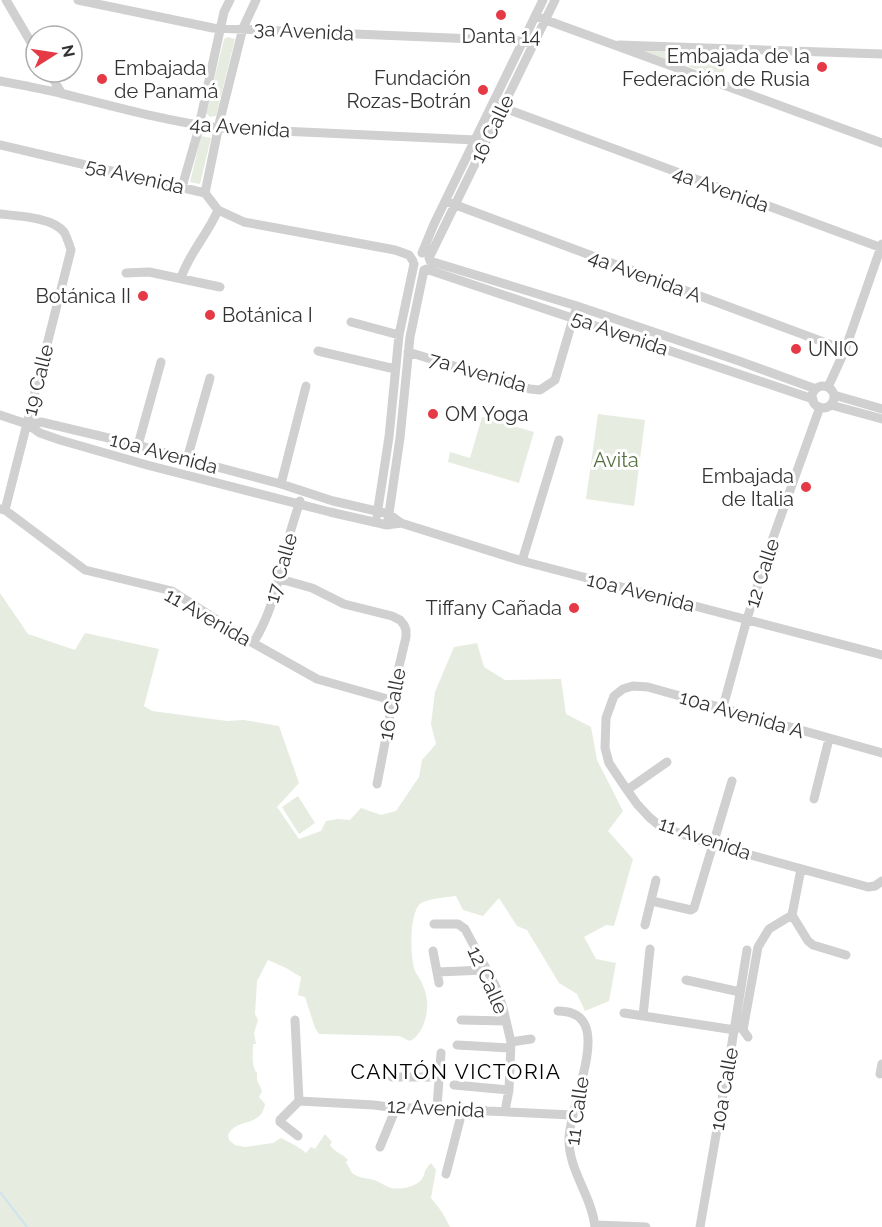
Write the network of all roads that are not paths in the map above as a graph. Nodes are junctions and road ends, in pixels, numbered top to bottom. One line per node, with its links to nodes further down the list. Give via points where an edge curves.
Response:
1 (6, 0): 11 (street)
2 (78, 0): 9 (street, 3a Avenida)
3 (230, 0): 9 (street)
4 (256, 0): 10 (street)
5 (543, 0): 7 (street, 16 Calle)
6 (555, 0): 8 (street, 16 Calle)
7 (535, 16): 8 (street); 12 (street, 16 Calle)
8 (545, 20): 13 (street, 16 Calle); 14 (street)
9 (220, 28): 10 (street, 3a Avenida); 21 (street)
10 (243, 28): 12 (street, 3a Avenida); 22 (street)
11 (24, 31)
12 (523, 41): 13 (street, 3a Avenida); 19 (street, 16 Calle)
13 (532, 45): 20 (street, 16 Calle)
14 (611, 45): 15 (street); 24 (street)
15 (882, 54)
16 (0, 81): 18 (street, 4a Avenida)
17 (56, 84): 18 (street)
18 (62, 94): 21 (street, 4a Avenida)
19 (493, 104): 20 (street, 4a Avenida); 23 (street, 16 Calle)
20 (502, 108): 23 (street, 16 Calle); 31 (street, 4a Avenida)
21 (198, 125): 22 (street, 4a Avenida); 26 (street)
22 (219, 128): 23 (street, 4a Avenida); 27 (street)
23 (480, 142): 28 (street, 16 Calle)
24 (882, 143)
25 (0, 145): 26 (street, 5a Avenida)
26 (183, 187): 27 (street, 5a Avenida)
27 (205, 192): 29 (street, 5a Avenida)
28 (450, 203): 32 (street, 16 Calle); 40 (street, 4a Avenida A)
29 (218, 210): 32 (street, 5a Avenida, via 244,222 396,249); 34 (street)
30 (0, 214): 55 (street, 19 Calle, via 56,225 71,250)
31 (882, 246): 40 (street)
32 (422, 261): 36 (street, 5a Avenida); 37 (street, 5a Avenida); 39 (street, 16 Calle); 42 (street, 16 Calle)
33 (126, 273): 34 (street, via 149,272)
34 (181, 278): 35 (street)
35 (220, 287)
36 (577, 306): 37 (street); 47 (street, 5a Avenida)
37 (574, 318): 42 (street, 7a Avenida, via 555,380 540,390); 49 (street, 5a Avenida)
38 (351, 322): 39 (street)
39 (399, 335): 44 (street, 16 Calle)
40 (845, 350): 48 (street)
41 (318, 351): 44 (street)
42 (408, 352): 63 (street, 16 Calle)
43 (161, 362): 57 (street)
44 (395, 369): 66 (street, 16 Calle)
45 (210, 378): 59 (street)
46 (306, 386): 61 (street)
47 (816, 389): 48 (street, via 821,386); 49 (street)
48 (831, 391): 50 (street); 52 (street)
49 (813, 399): 51 (street)
50 (831, 405): 51 (street); 54 (street)
51 (820, 407): 74 (street, 12 Calle)
52 (882, 409)
53 (0, 415): 55 (street, 10a Avenida)
54 (882, 419)
55 (27, 424): 57 (street, 10a Avenida, via 41,422); 60 (street, 10a Avenida, via 60,440); 65 (street, 19 Calle)
56 (560, 440): 72 (street)
57 (138, 445): 58 (street, 10a Avenida)
58 (151, 449): 59 (street, 10a Avenida); 60 (street)
59 (187, 459): 61 (street, 10a Avenida)
60 (147, 465): 64 (street, 10a Avenida)
61 (281, 484): 62 (street, 10a Avenida)
62 (303, 491): 64 (street, 17 Calle); 66 (street, 10a Avenida)
63 (391, 497): 67 (street, 16 Calle); 71 (street, via 397,514)
64 (299, 504): 68 (street, 10a Avenida); 73 (street, 17 Calle)
65 (2, 509): 75 (street, 11 Avenida, via 85,570 171,591)
66 (378, 512): 67 (street, 10a Avenida); 68 (street, 16 Calle)
67 (389, 514): 69 (street, 10a Avenida); 70 (street, 16 Calle)
68 (376, 523): 70 (street, 10a Avenida)
69 (401, 523): 70 (street, 10a Avenida); 71 (street, 10a Avenida)
70 (387, 525)
71 (414, 527): 72 (street, 10a Avenida)
72 (522, 561): 74 (street, 10a Avenida)
73 (279, 579): 75 (street, 17 Calle); 77 (street, 16 Calle, via 400,620 406,637)
74 (747, 619): 76 (street, 10a Avenida); 79 (street, 12 Calle)
75 (254, 643): 77 (street, 11 Avenida, via 317,679)
76 (882, 655)
77 (391, 700): 84 (street, 16 Calle)
78 (610, 706): 79 (street, 10a Avenida A, via 614,696 633,686); 85 (street, 11 Avenida, via 604,748)
79 (723, 708): 80 (street, 10a Avenida A)
80 (829, 739): 81 (street, 10a Avenida A); 86 (street)
81 (882, 753)
82 (667, 762): 85 (street)
83 (732, 781): 87 (street)
84 (377, 784)
85 (627, 790): 87 (street, 11 Avenida, via 661,827)
86 (814, 799)
87 (714, 845): 88 (street, 11 Avenida); 91 (street, via 694,908)
88 (801, 868): 90 (street, 11 Avenida, via 868,887); 92 (street)
89 (656, 880): 91 (street)
90 (882, 881)
91 (652, 901): 94 (street)
92 (792, 915): 98 (street, via 813,945); 109 (street, via 769,928 758,947 743,1030)
93 (434, 924): 99 (street, 12 Calle, via 458,924 465,929)
94 (645, 925)
95 (650, 949): 104 (street)
96 (433, 951): 99 (street, via 438,977)
97 (747, 951): 101 (street, 10a Calle)
98 (846, 955)
99 (486, 970): 107 (street, 12 Calle, via 501,998)
100 (686, 980): 101 (street)
101 (740, 992): 108 (street, 10a Calle)
102 (558, 1011): 123 (street, 11 Calle, via 579,1017 588,1036)
103 (624, 1013): 104 (street)
104 (642, 1016): 108 (street)
105 (295, 1020): 118 (street)
106 (462, 1020): 107 (street)
107 (506, 1021): 112 (street, 12 Calle)
108 (735, 1030): 129 (street, 10a Calle)
109 (748, 1037)
110 (531, 1039): 112 (street)
111 (457, 1045): 112 (street)
112 (510, 1045): 117 (street, 12 Calle)
113 (441, 1053): 115 (street)
114 (392, 1077): 115 (street)
115 (439, 1077): 119 (street)
116 (454, 1085): 117 (street)
117 (509, 1090): 122 (street, 12 Calle)
118 (299, 1101): 120 (street, 12 Avenida); 124 (street, via 280,1120)
119 (437, 1107): 120 (street, 12 Avenida); 121 (street, 12 Avenida)
120 (396, 1108): 125 (street)
121 (463, 1108): 122 (street, 12 Avenida); 126 (street)
122 (505, 1112): 123 (street, 12 Avenida)
123 (572, 1115): 127 (street, 11 Calle, via 572,1161)
124 (298, 1136)
125 (380, 1147)
126 (446, 1174)
127 (596, 1226): 128 (street)
128 (646, 1227)
129 (700, 1227)

